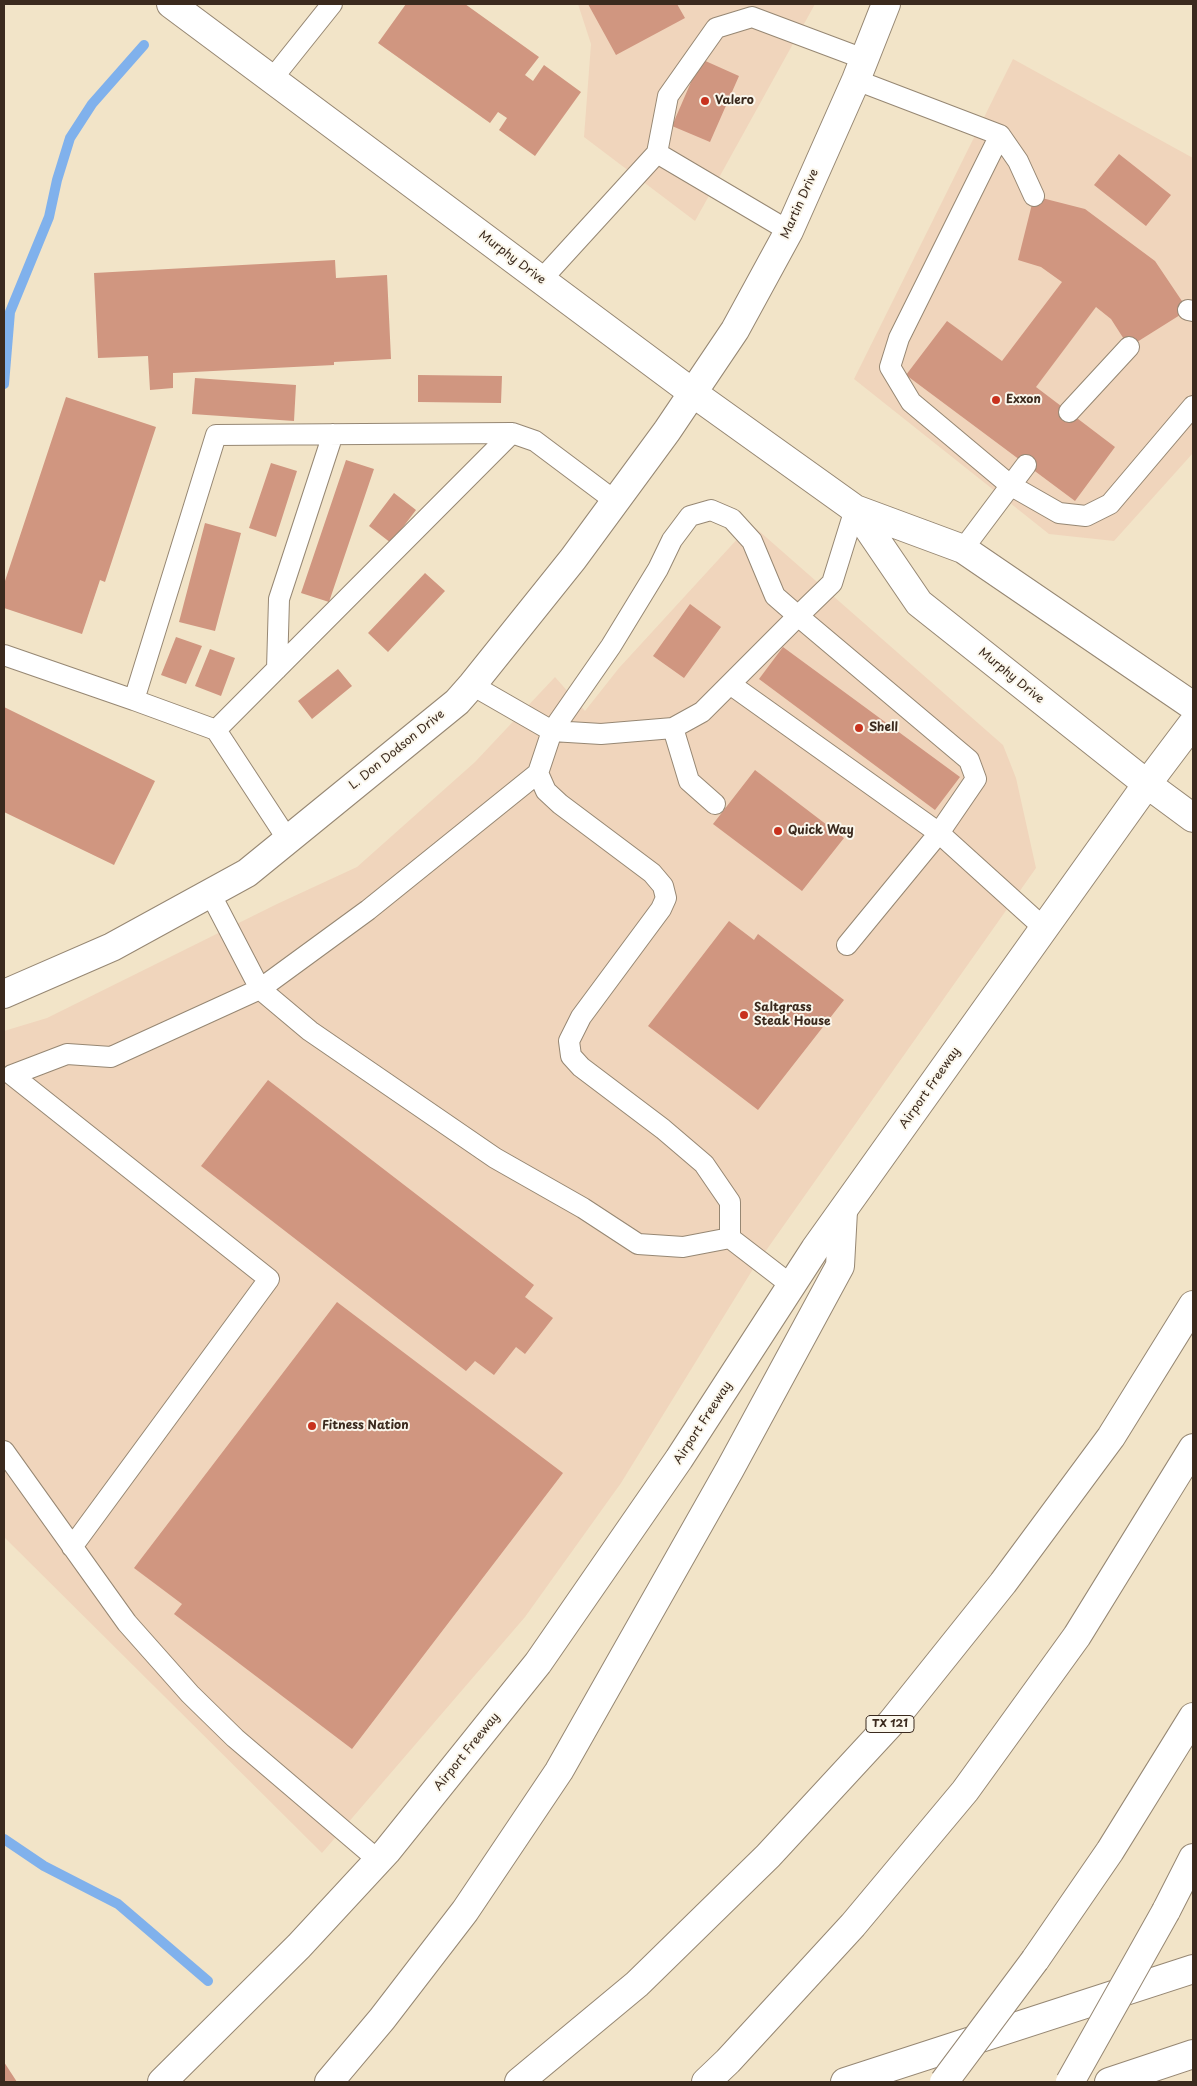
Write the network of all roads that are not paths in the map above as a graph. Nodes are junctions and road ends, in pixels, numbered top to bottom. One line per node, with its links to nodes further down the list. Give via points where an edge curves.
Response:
1 (171, 4): 5 (main road, Murphy Drive)
2 (332, 4): 5 (lane)
3 (886, 4): 4 (main road, Martin Drive)
4 (860, 69): 6 (lane); 7 (lane, via 752,17 716,28 668,96); 9 (main road, Martin Drive)
5 (272, 79): 10 (main road, Murphy Drive)
6 (1000, 135): 8 (lane, via 1018,161); 18 (lane, via 899,338 890,367 911,402)
7 (657, 153): 9 (lane); 10 (lane)
8 (1034, 196)
9 (788, 231): 12 (main road, Martin Drive, via 735,330)
10 (541, 280): 12 (main road, Murphy Drive)
11 (1129, 347): 14 (lane)
12 (693, 393): 19 (main road, L. Don Dodson Drive); 20 (main road, Murphy Drive)
13 (1193, 406): 18 (lane, via 1110,504 1086,516 1059,513)
14 (1069, 412)
15 (333, 434): 16 (lane); 24 (lane, via 278,599); 27 (lane, via 216,435)
16 (512, 434): 19 (lane, via 535,441); 24 (lane)
17 (1026, 465): 18 (lane)
18 (1010, 485): 21 (lane)
19 (615, 501): 26 (main road, L. Don Dodson Drive)
20 (855, 509): 21 (main road, Murphy Drive); 22 (lane, via 832,583); 34 (main road, Murphy Drive, via 919,603)
21 (963, 549): 28 (main road, Murphy Drive)
22 (798, 616): 25 (lane); 32 (lane, via 775,596 752,541 732,519 711,510 690,516 672,540 611,646); 37 (lane, via 969,760 976,779)
23 (4, 655): 27 (lane)
24 (277, 669): 31 (lane)
25 (730, 684): 30 (lane, via 702,712); 37 (lane)
26 (472, 686): 32 (lane); 38 (main road, L. Don Dodson Drive, via 457,702)
27 (134, 700): 31 (lane)
28 (1193, 706)
29 (1193, 723): 34 (main road, Airport Freeway)
30 (672, 728): 32 (lane, via 601,734); 35 (lane, via 689,781)
31 (216, 730): 38 (lane)
32 (552, 731): 33 (lane)
33 (538, 772): 42 (lane, via 368,910); 46 (lane, via 546,791 560,804 652,873 663,886 666,898 661,910 581,1017 569,1041 571,1056 704,1164 730,1202)
34 (1147, 784): 36 (main road, Murphy Drive); 40 (main road, Airport Freeway)
35 (715, 804)
36 (1193, 818)
37 (939, 833): 40 (lane); 41 (lane)
38 (288, 840): 39 (main road, L. Don Dodson Drive, via 247,873)
39 (210, 893): 42 (lane); 43 (main road, L. Don Dodson Drive, via 112,947)
40 (1044, 928): 45 (main road, Airport Freeway)
41 (846, 945)
42 (260, 989): 44 (lane, via 111,1057 67,1054); 46 (lane, via 310,1031 495,1158 583,1208 638,1244 683,1247)
43 (4, 994)
44 (7, 1071): 51 (lane, via 269,1279)
45 (843, 1211): 47 (main road, Airport Freeway); 58 (main road, via 840,1266 560,1771 465,1910)
46 (730, 1238): 47 (lane)
47 (791, 1285): 54 (main road, Airport Freeway, via 680,1459 538,1663)
48 (1193, 1305): 59 (main road, TX 121, via 1111,1437 1003,1583 891,1723 768,1856 644,1977)
49 (1193, 1448): 60 (main road, via 1077,1636 965,1791 853,1925)
50 (4, 1451): 51 (lane)
51 (72, 1547): 54 (lane, via 127,1624 190,1694 235,1738)
52 (1193, 1717): 62 (main road, bridge, via 1110,1851 1035,1960)
53 (1193, 1858): 63 (main road, bridge)
54 (378, 1860): 57 (main road, Airport Freeway, via 299,1946)
55 (1193, 1969): 61 (main road)
56 (1193, 2054): 64 (main road)
57 (162, 2082)
58 (329, 2082)
59 (519, 2082)
60 (706, 2082)
61 (844, 2082)
62 (944, 2082)
63 (1070, 2082)
64 (1109, 2082)

